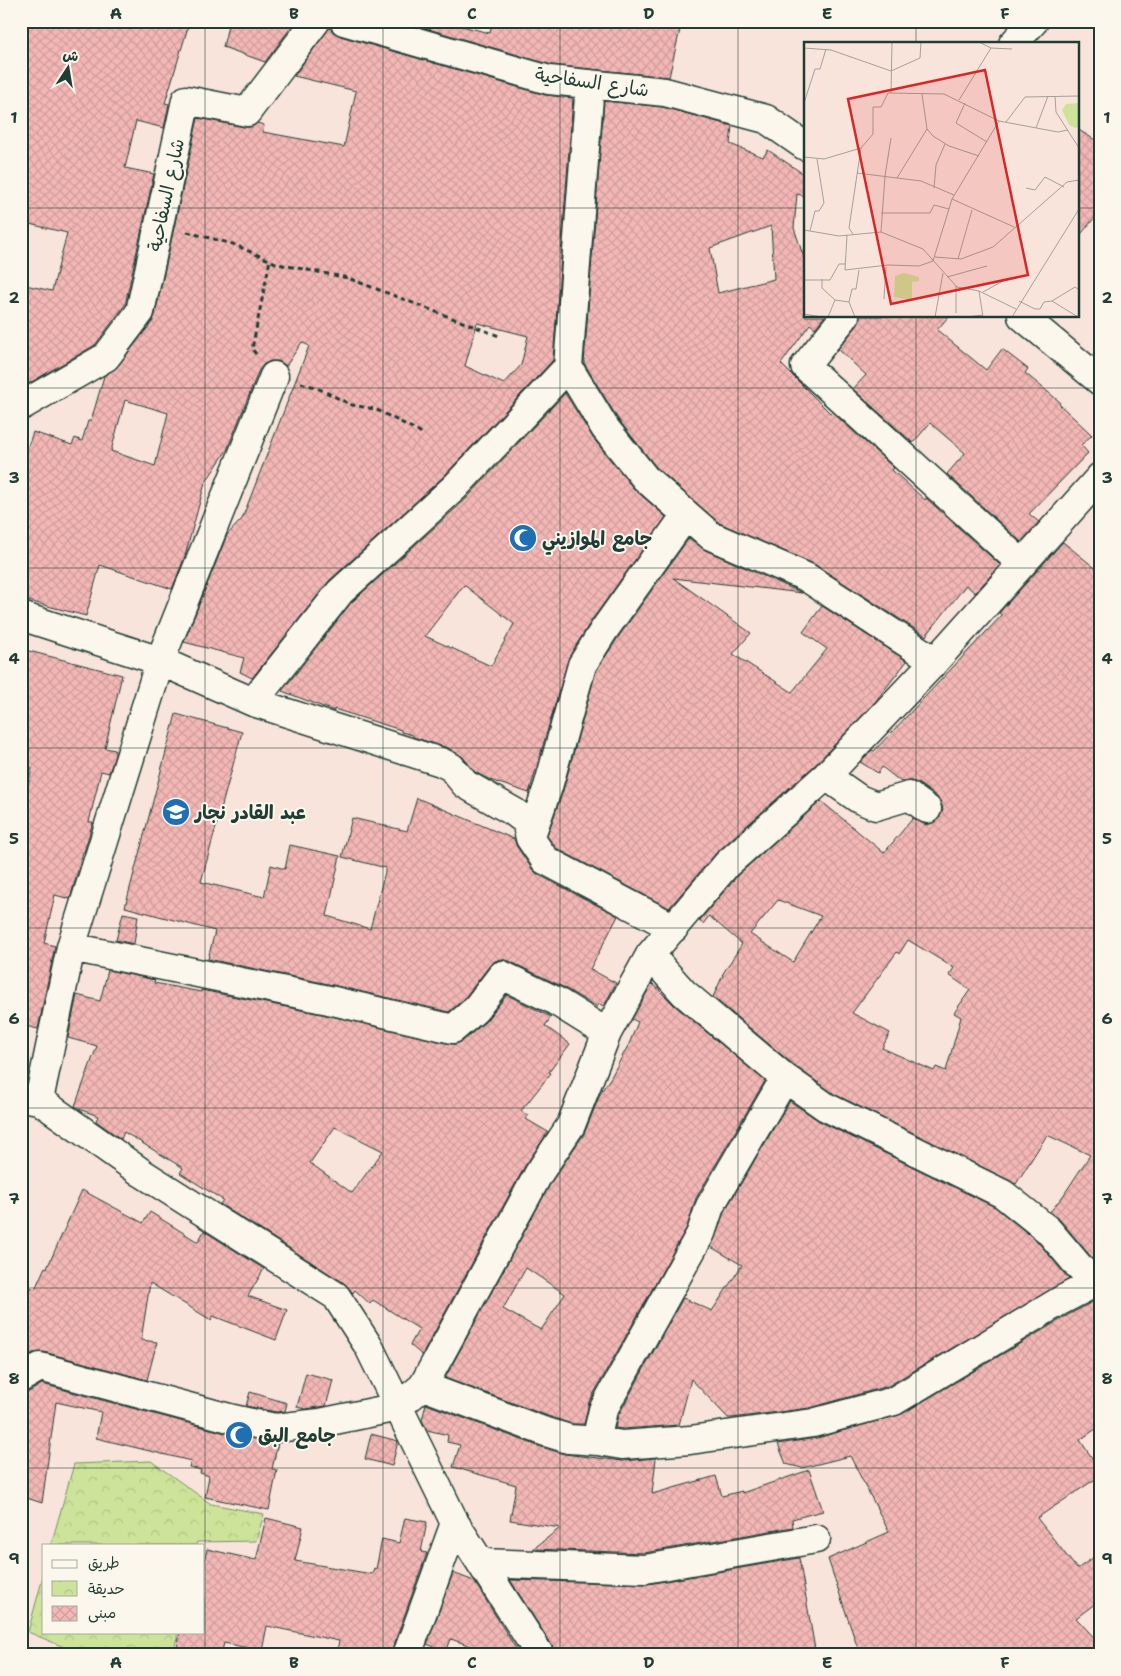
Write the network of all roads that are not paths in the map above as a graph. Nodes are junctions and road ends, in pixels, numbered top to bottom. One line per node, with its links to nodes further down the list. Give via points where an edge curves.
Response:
1 (316, 21): 12 (street, شارع السفاحية, via 247,112 186,100 140,312 106,357)
2 (1034, 21): 4 (street)
3 (349, 22): 5 (street, شارع السفاحية, via 549,80)
4 (1015, 42)
5 (590, 84): 6 (street, شارع السفاحية, via 665,92 766,118); 9 (street)
6 (804, 145)
7 (843, 318): 15 (street, via 805,366)
8 (1024, 318): 11 (street)
9 (568, 367): 14 (street, via 604,428 645,478); 19 (street, via 455,487 340,592)
10 (274, 376): 17 (street)
11 (1100, 381)
12 (21, 406)
13 (1100, 477): 15 (street)
14 (686, 515): 18 (street, via 711,536 806,577); 22 (street, via 582,666)
15 (1022, 564): 18 (street)
16 (21, 616): 17 (street)
17 (160, 661): 19 (street); 24 (street)
18 (935, 661): 20 (street)
19 (253, 702): 22 (street, via 441,762 451,767 465,784 526,821)
20 (826, 776): 21 (street, via 858,799 876,806 909,796); 23 (street, via 727,864)
21 (927, 809)
22 (530, 838): 23 (street, via 545,860)
23 (674, 928): 25 (street)
24 (71, 947): 26 (street, via 453,1029 475,1010 502,975 554,1000); 28 (street)
25 (650, 955): 26 (street); 27 (street, via 684,993)
26 (607, 1033): 31 (street, via 571,1125 539,1172)
27 (786, 1078): 29 (street, via 826,1107 1003,1194 1048,1230); 33 (street, via 710,1206 700,1233 603,1410)
28 (30, 1099): 32 (street, via 336,1296 369,1347)
29 (1096, 1282): 33 (street, via 894,1401 813,1423 690,1440 622,1445)
30 (21, 1378): 32 (street, via 40,1367 233,1420 275,1428 320,1423)
31 (423, 1386): 32 (street); 33 (street, via 568,1439)
32 (398, 1407): 34 (street)
33 (598, 1440)
34 (455, 1523): 36 (street); 38 (street)
35 (816, 1539): 36 (street, via 645,1569)
36 (482, 1563): 37 (street)
37 (535, 1652)
38 (407, 1655)

